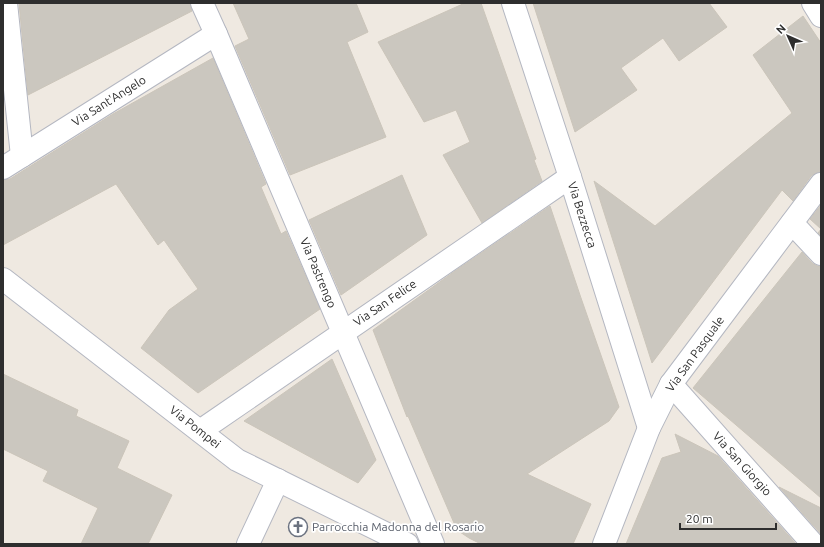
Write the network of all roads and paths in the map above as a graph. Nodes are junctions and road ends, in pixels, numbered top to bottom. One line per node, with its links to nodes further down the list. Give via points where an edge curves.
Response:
1 (6, 3): 7 (street)
2 (202, 3): 6 (street, Via Pastrengo)
3 (513, 3): 9 (street, Via Bezzecca)
4 (813, 3): 5 (street)
5 (821, 16)
6 (216, 34): 7 (street, Via Sant'Angelo); 14 (street, Via Pastrengo)
7 (22, 156): 8 (street, Via Sant'Angelo)
8 (3, 168)
9 (570, 177): 14 (street, Via San Felice); 16 (street, Via Bezzecca)
10 (821, 184): 11 (street, Via San Pasquale)
11 (792, 223): 12 (street); 15 (street, Via San Pasquale)
12 (821, 254)
13 (3, 279): 17 (street, Via Pompei)
14 (343, 332): 17 (street, Via San Felice); 21 (street, Via Pastrengo)
15 (672, 384): 16 (street, Via San Pasquale); 23 (street, Via San Giorgio)
16 (649, 428): 22 (street, Via San Pasquale)
17 (200, 431): 18 (street, Via Pompei, via 237,460)
18 (278, 480): 19 (street); 20 (street, Via Pompei)
19 (248, 544)
20 (407, 544)
21 (433, 544)
22 (604, 544)
23 (813, 544)

